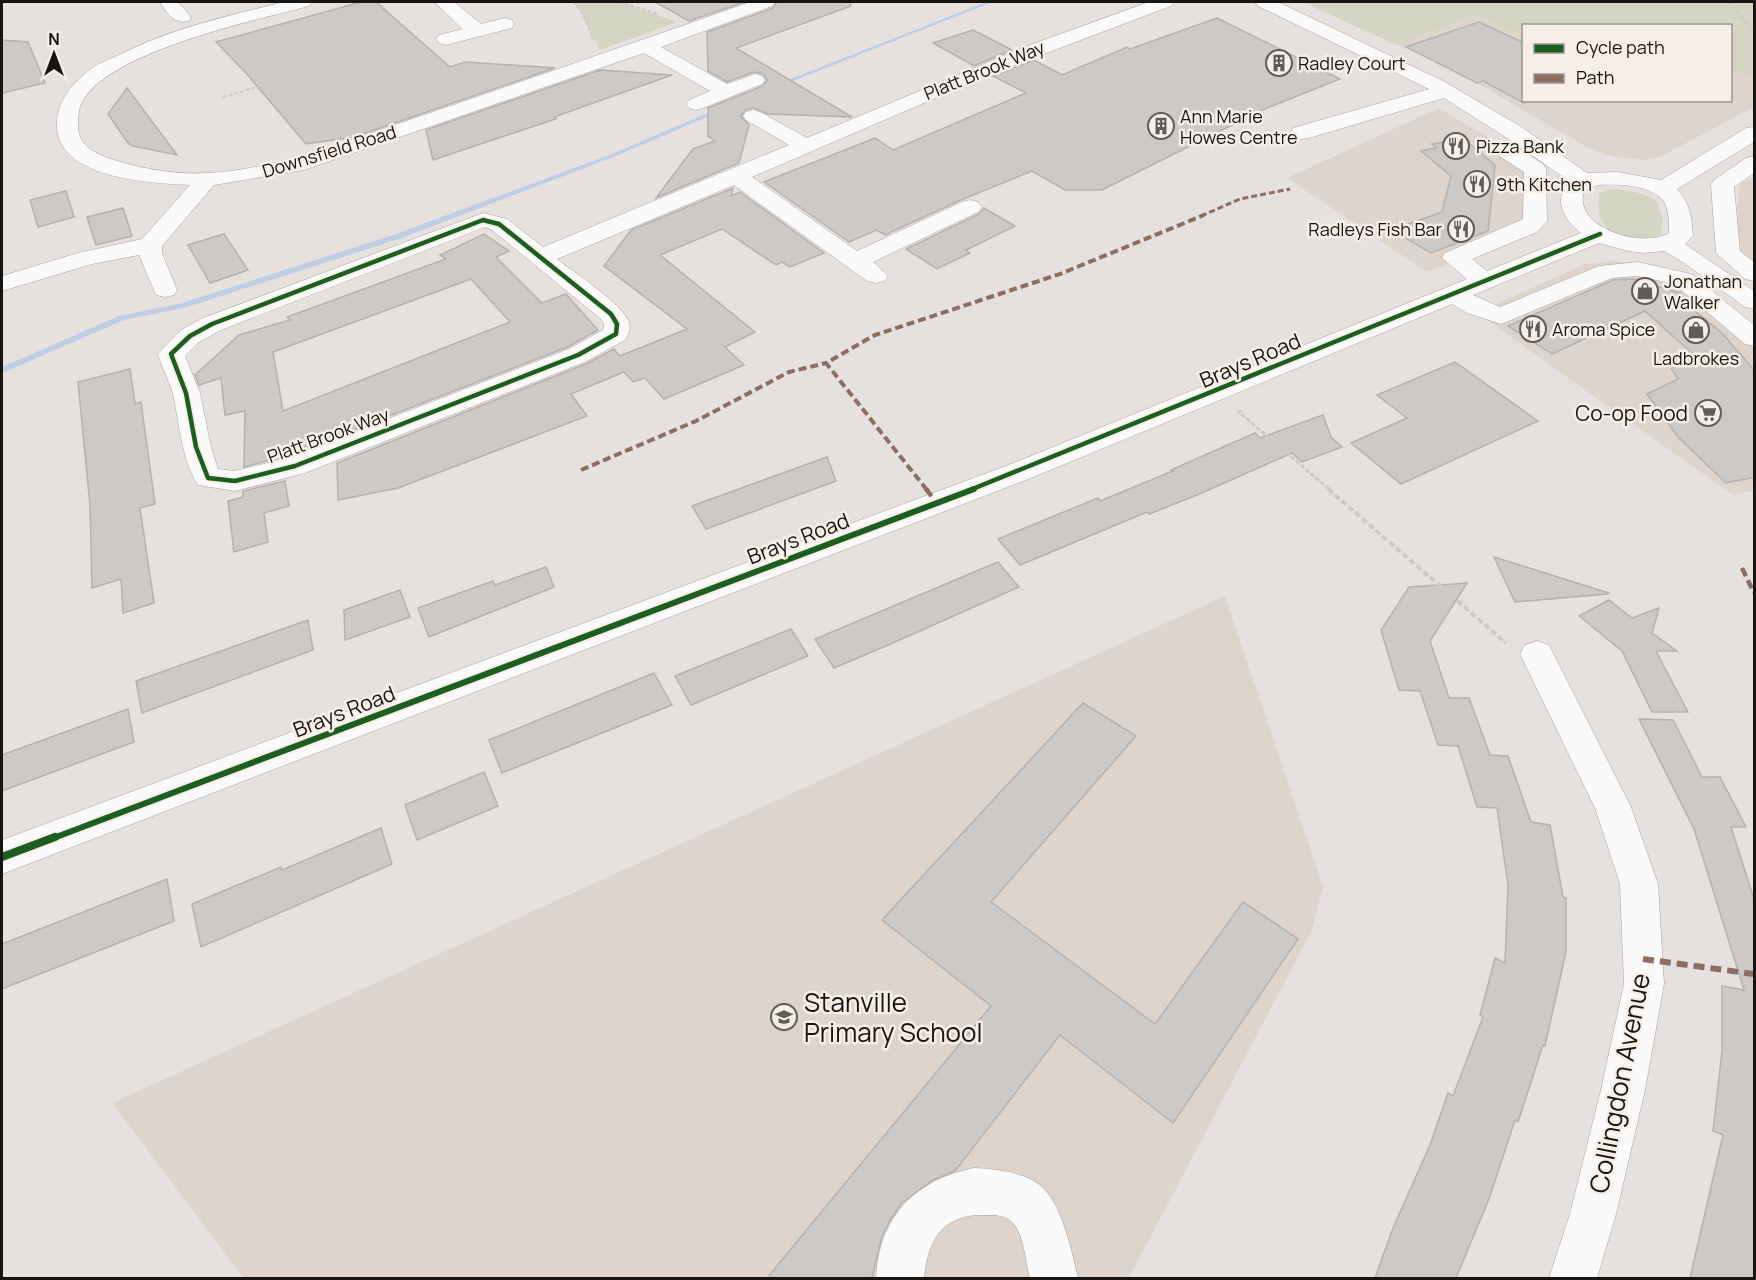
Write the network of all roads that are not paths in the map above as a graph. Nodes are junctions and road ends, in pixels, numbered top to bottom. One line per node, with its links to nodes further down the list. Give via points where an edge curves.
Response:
1 (169, 2): 7 (street)
2 (303, 2): 7 (street)
3 (443, 2): 9 (street)
4 (1165, 2): 20 (street, Platt Brook Way, via 1082,30)
5 (1264, 2): 13 (street)
6 (755, 3): 11 (street, Downsfield Road)
7 (190, 23): 23 (street, Downsfield Road, via 99,73 75,95 67,131 75,147 90,160 138,175)
8 (505, 24): 9 (street)
9 (472, 28): 10 (street)
10 (446, 39)
11 (646, 46): 14 (street); 23 (street, Downsfield Road, via 296,165)
12 (754, 80): 14 (street)
13 (1446, 90): 17 (street); 18 (street)
14 (725, 91): 15 (street)
15 (696, 104)
16 (753, 117): 20 (street)
17 (1495, 122): 24 (street); 34 (street, via 1473,130 1535,169 1535,221 1454,258)
18 (1301, 133)
19 (1754, 133): 25 (street)
20 (806, 146): 22 (street, Platt Brook Way)
21 (1755, 163): 32 (street, via 1722,185 1728,253)
22 (736, 176): 30 (street, Platt Brook Way); 31 (street)
23 (207, 180): 29 (street)
24 (1582, 180): 25 (street, via 1623,178); 27 (street, via 1576,183 1571,198 1579,218)
25 (1662, 189): 28 (street, via 1676,202 1681,227 1681,236)
26 (970, 207): 31 (street)
27 (1600, 234): 28 (street, via 1635,245); 34 (street, Brays Road)
28 (1668, 244): 38 (street)
29 (150, 245): 35 (street, via 87,258); 36 (street)
30 (541, 257): 30 (street, Platt Brook Way, via 611,314 617,324 616,334 578,356 295,466 235,481 208,478 196,449 185,389 171,354 190,336 212,324 483,220 499,224)
31 (856, 261): 33 (street)
32 (1755, 274)
33 (876, 276)
34 (1485, 281): 37 (street, Brays Road)
35 (2, 284)
36 (165, 290)
37 (1453, 294): 39 (street, via 1476,308 1501,316 1608,271 1638,269 1682,279); 41 (street, Brays Road, via 1010,475)
38 (1755, 302)
39 (1755, 338)
40 (1537, 654): 44 (street, Collingdon Avenue, via 1612,807 1639,884 1644,984 1599,1191)
41 (2, 857)
42 (900, 1278): 43 (street, via 906,1239 922,1216 955,1195 984,1191 1008,1194 1028,1206 1040,1228)
43 (1054, 1278)
44 (1573, 1278)

